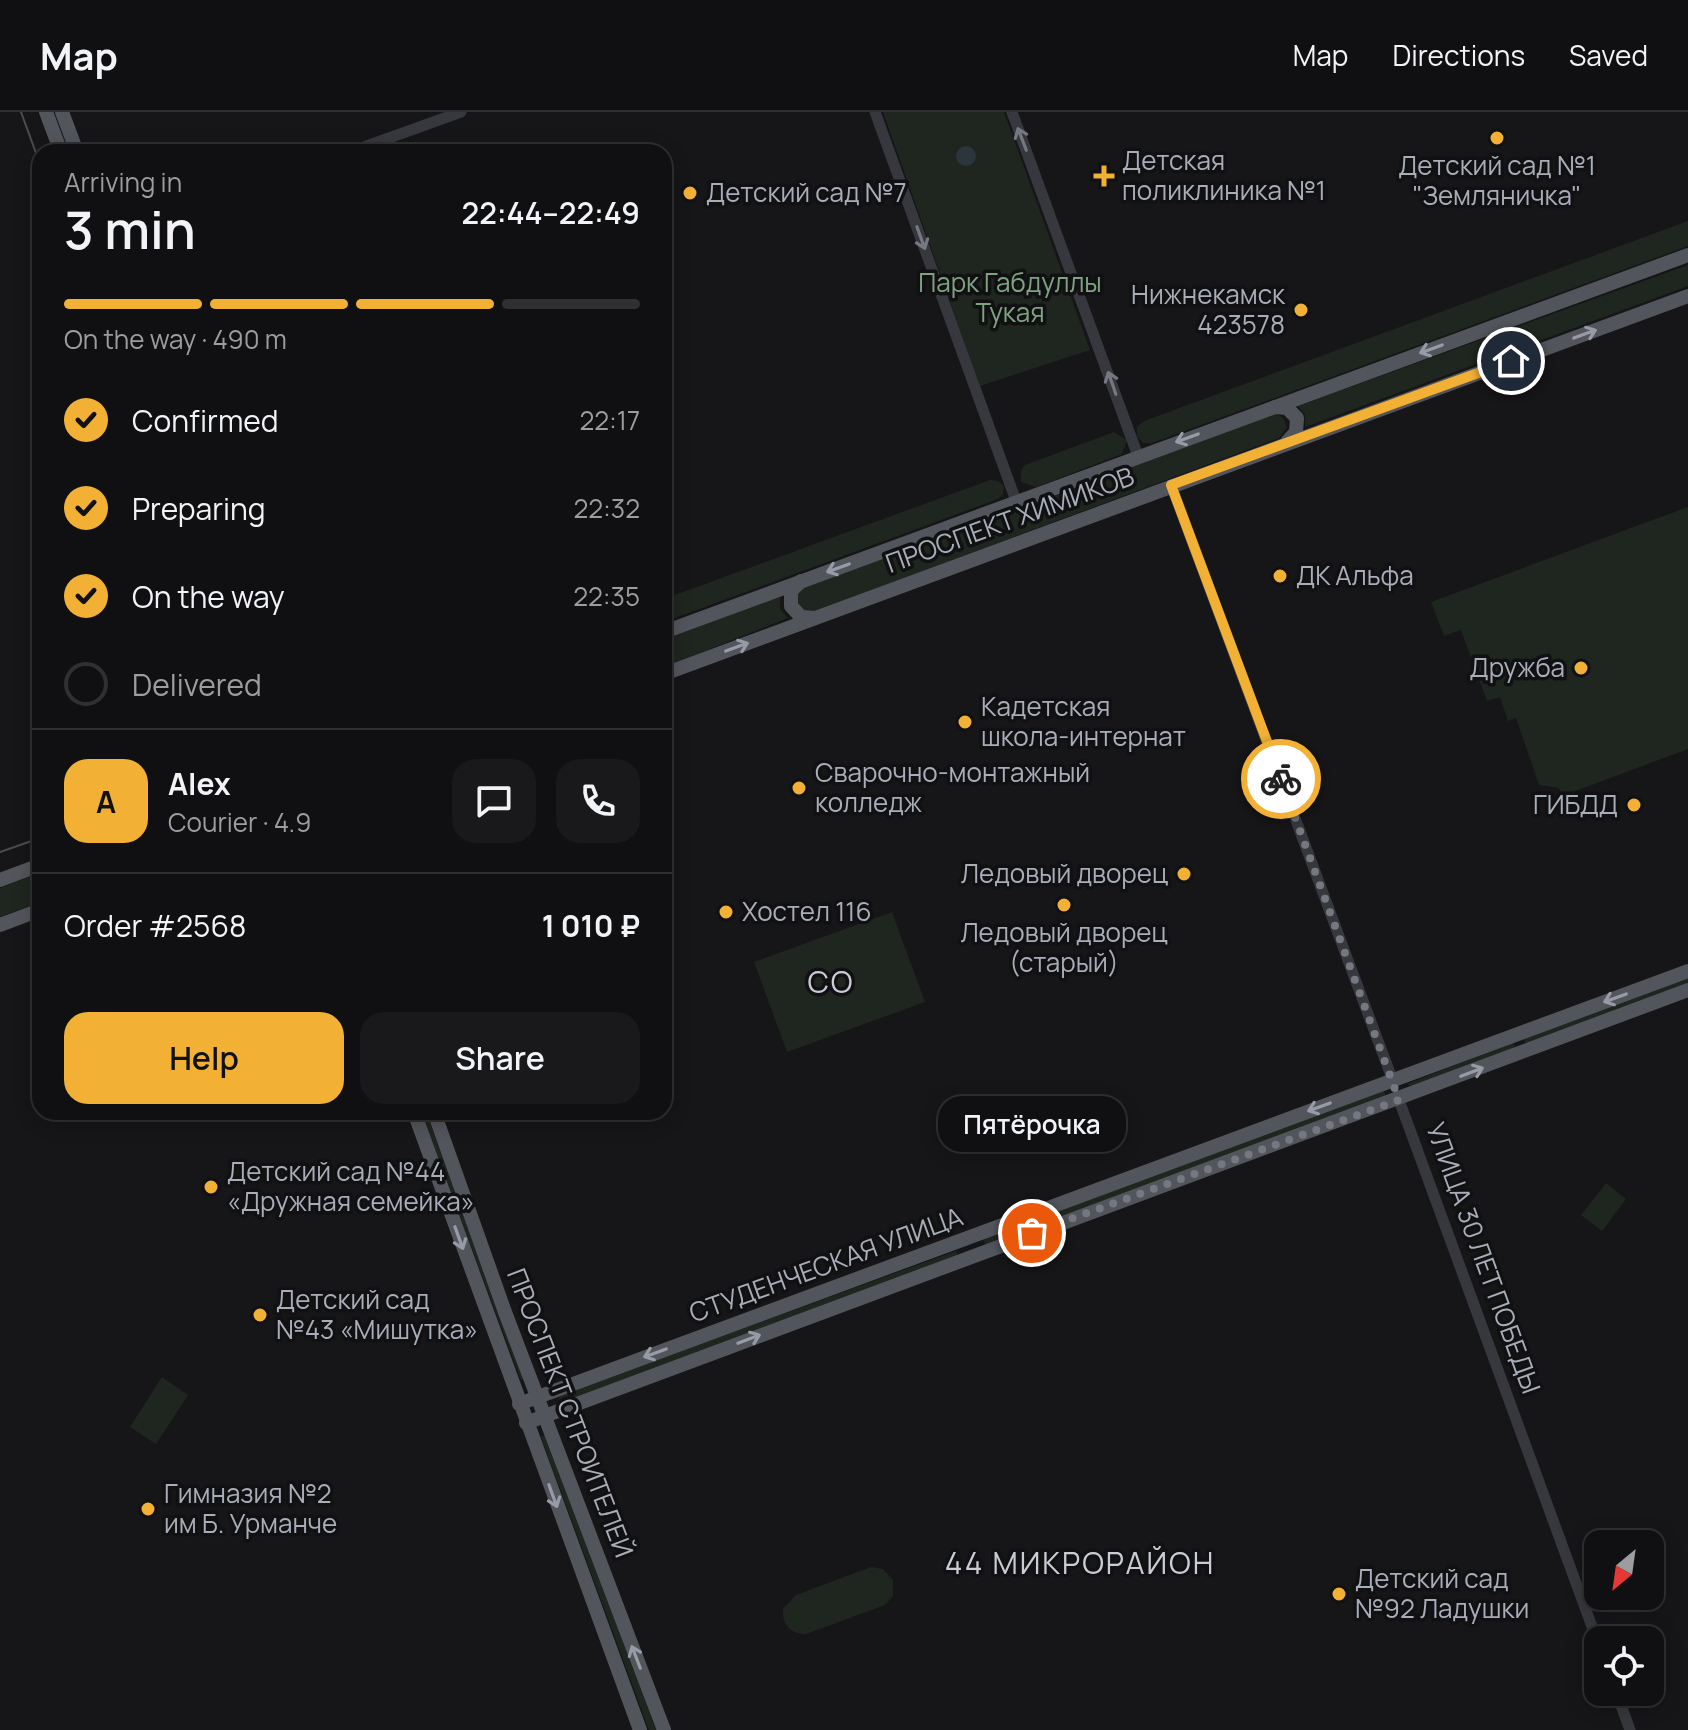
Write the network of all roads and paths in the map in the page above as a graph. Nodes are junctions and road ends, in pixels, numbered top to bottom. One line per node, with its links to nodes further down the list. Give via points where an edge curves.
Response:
1 (46, 112): 6 (main road)
2 (62, 112): 7 (main road)
3 (461, 112): 8 (street)
4 (875, 112): 15 (street, one-way to 15)
5 (1012, 112): 13 (street, one-way to 5)
6 (58, 144)
7 (74, 144)
8 (372, 144)
9 (1688, 255): 11 (main road, ПРОСПЕКТ ХИМИКОВ, one-way to 11)
10 (1688, 296): 12 (main road, ПРОСПЕКТ ХИМИКОВ, one-way to 10)
11 (1273, 408): 12 (main road, via 1287,408 1297,418 1296,432); 13 (main road, ПРОСПЕКТ ХИМИКОВ, one-way to 13)
12 (1286, 442): 14 (main road, ПРОСПЕКТ ХИМИКОВ)
13 (1138, 456): 15 (main road, ПРОСПЕКТ ХИМИКОВ)
14 (1171, 485): 17 (main road, ПРОСПЕКТ ХИМИКОВ); 28 (street, УЛИЦА 30 ЛЕТ ПОБЕДЫ)
15 (1016, 501): 16 (main road, ПРОСПЕКТ ХИМИКОВ, one-way to 16)
16 (802, 581): 17 (main road, via 791,591 791,606 801,617); 18 (main road, ПРОСПЕКТ ХИМИКОВ)
17 (816, 618): 19 (main road, ПРОСПЕКТ ХИМИКОВ, one-way to 17)
18 (672, 629)
19 (672, 671)
20 (32, 868): 21 (main road)
21 (0, 880)
22 (32, 913): 23 (main road)
23 (0, 925)
24 (1687, 971): 26 (main road, СТУДЕНЧЕСКАЯ УЛИЦА, one-way to 26)
25 (1688, 990): 27 (main road, СТУДЕНЧЕСКАЯ УЛИЦА)
26 (1521, 1032): 27 (main road, via 1519,1044); 28 (main road, СТУДЕНЧЕСКАЯ УЛИЦА)
27 (1530, 1049): 29 (main road, СТУДЕНЧЕСКАЯ УЛИЦА, one-way to 27)
28 (1393, 1081): 29 (main road, УЛИЦА 30 ЛЕТ ПОБЕДЫ); 32 (main road, СТУДЕНЧЕСКАЯ УЛИЦА, one-way to 32)
29 (1399, 1100): 34 (main road, СТУДЕНЧЕСКАЯ УЛИЦА); 40 (street, УЛИЦА 30 ЛЕТ ПОБЕДЫ)
30 (417, 1120): 37 (main road, ПРОСПЕКТ СТРОИТЕЛЕЙ, one-way to 37)
31 (437, 1120): 36 (main road, ПРОСПЕКТ СТРОИТЕЛЕЙ)
32 (976, 1237): 33 (main road, СТУДЕНЧЕСКАЯ УЛИЦА); 34 (main road)
33 (958, 1243): 35 (main road); 36 (main road, СТУДЕНЧЕСКАЯ УЛИЦА, one-way to 36)
34 (983, 1252): 35 (main road, СТУДЕНЧЕСКАЯ УЛИЦА)
35 (965, 1259): 38 (main road, СТУДЕНЧЕСКАЯ УЛИЦА, one-way to 35)
36 (537, 1397): 37 (main road, СТУДЕНЧЕСКАЯ УЛИЦА); 38 (main road, ПРОСПЕКТ СТРОИТЕЛЕЙ)
37 (519, 1404): 39 (main road, ПРОСПЕКТ СТРОИТЕЛЕЙ)
38 (545, 1416): 39 (main road, СТУДЕНЧЕСКАЯ УЛИЦА); 43 (main road, ПРОСПЕКТ СТРОИТЕЛЕЙ, one-way to 38)
39 (526, 1423): 42 (main road, ПРОСПЕКТ СТРОИТЕЛЕЙ, one-way to 42)
40 (1592, 1626)
41 (1621, 1706): 44 (street)
42 (640, 1730)
43 (664, 1730)
44 (1630, 1730)

